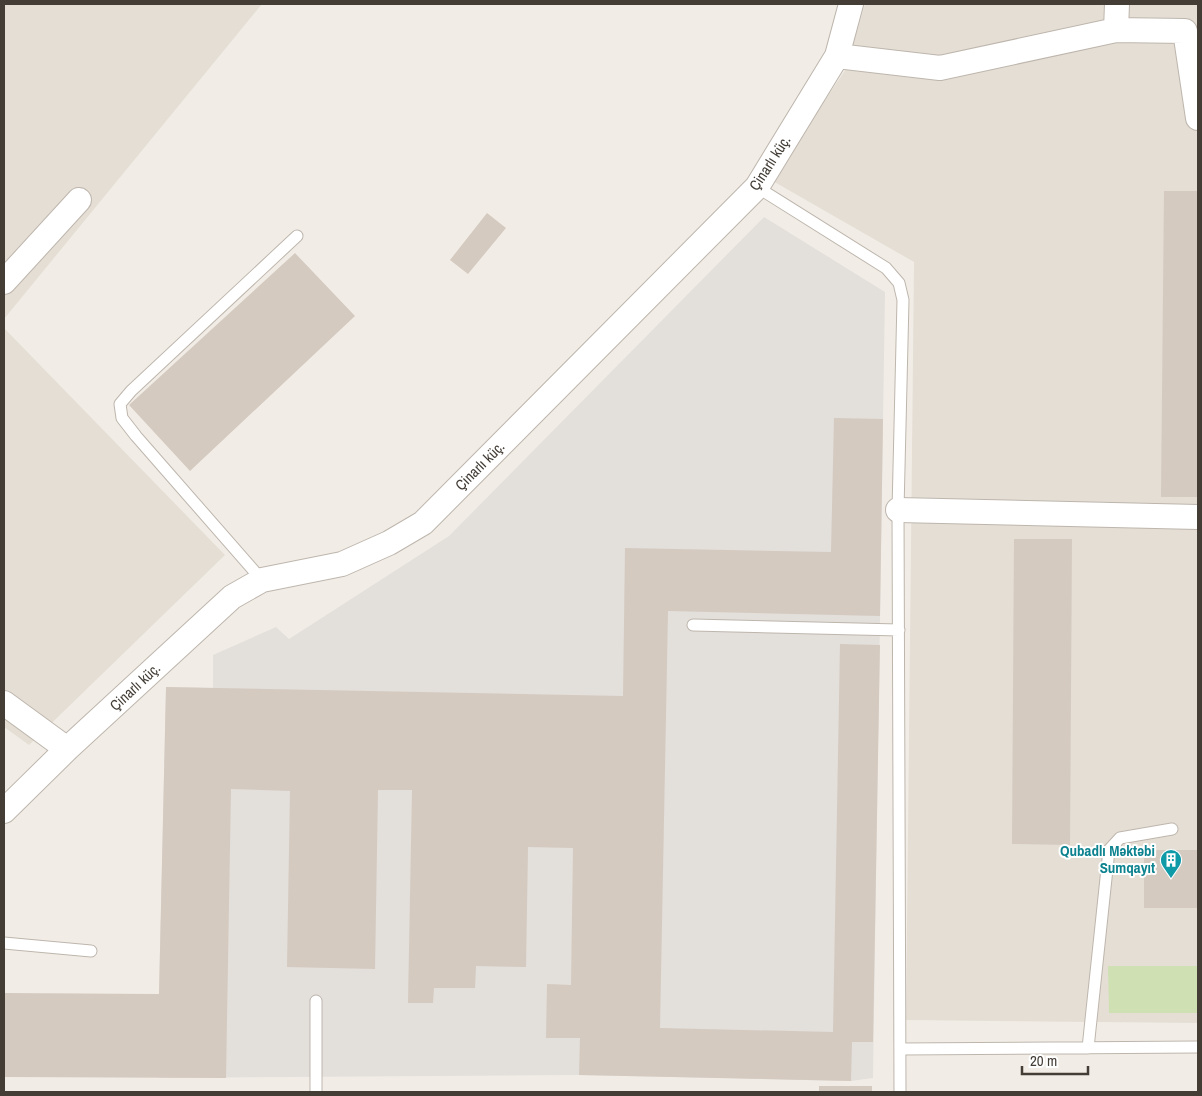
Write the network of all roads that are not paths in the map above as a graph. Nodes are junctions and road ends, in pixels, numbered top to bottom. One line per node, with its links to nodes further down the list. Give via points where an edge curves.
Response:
1 (851, 4): 4 (street, Çinarlı küç.)
2 (1117, 4): 3 (street)
3 (1116, 30): 4 (street, via 940,68); 5 (street, via 1185,31)
4 (837, 56): 6 (street, Çinarlı küç.)
5 (1198, 118)
6 (757, 187): 10 (lane, via 886,268 899,283 902,300); 12 (street, Çinarlı küç., via 423,523 342,564)
7 (79, 200): 9 (street)
8 (297, 236): 12 (lane, via 120,404 122,418 136,436)
9 (4, 282)
10 (898, 510): 11 (street); 14 (lane)
11 (1198, 517)
12 (262, 580): 16 (street, Çinarlı küç., via 232,597)
13 (693, 625): 14 (lane)
14 (899, 630): 24 (lane)
15 (4, 703): 16 (street)
16 (67, 749): 17 (street, Çinarlı küç.)
17 (4, 811)
18 (1172, 829): 23 (lane, via 1120,838 1109,850)
19 (4, 943): 20 (lane)
20 (91, 951)
21 (316, 1001): 25 (lane)
22 (1198, 1047): 23 (lane)
23 (1088, 1048): 24 (lane)
24 (901, 1049): 26 (lane)
25 (316, 1092)
26 (900, 1092)

